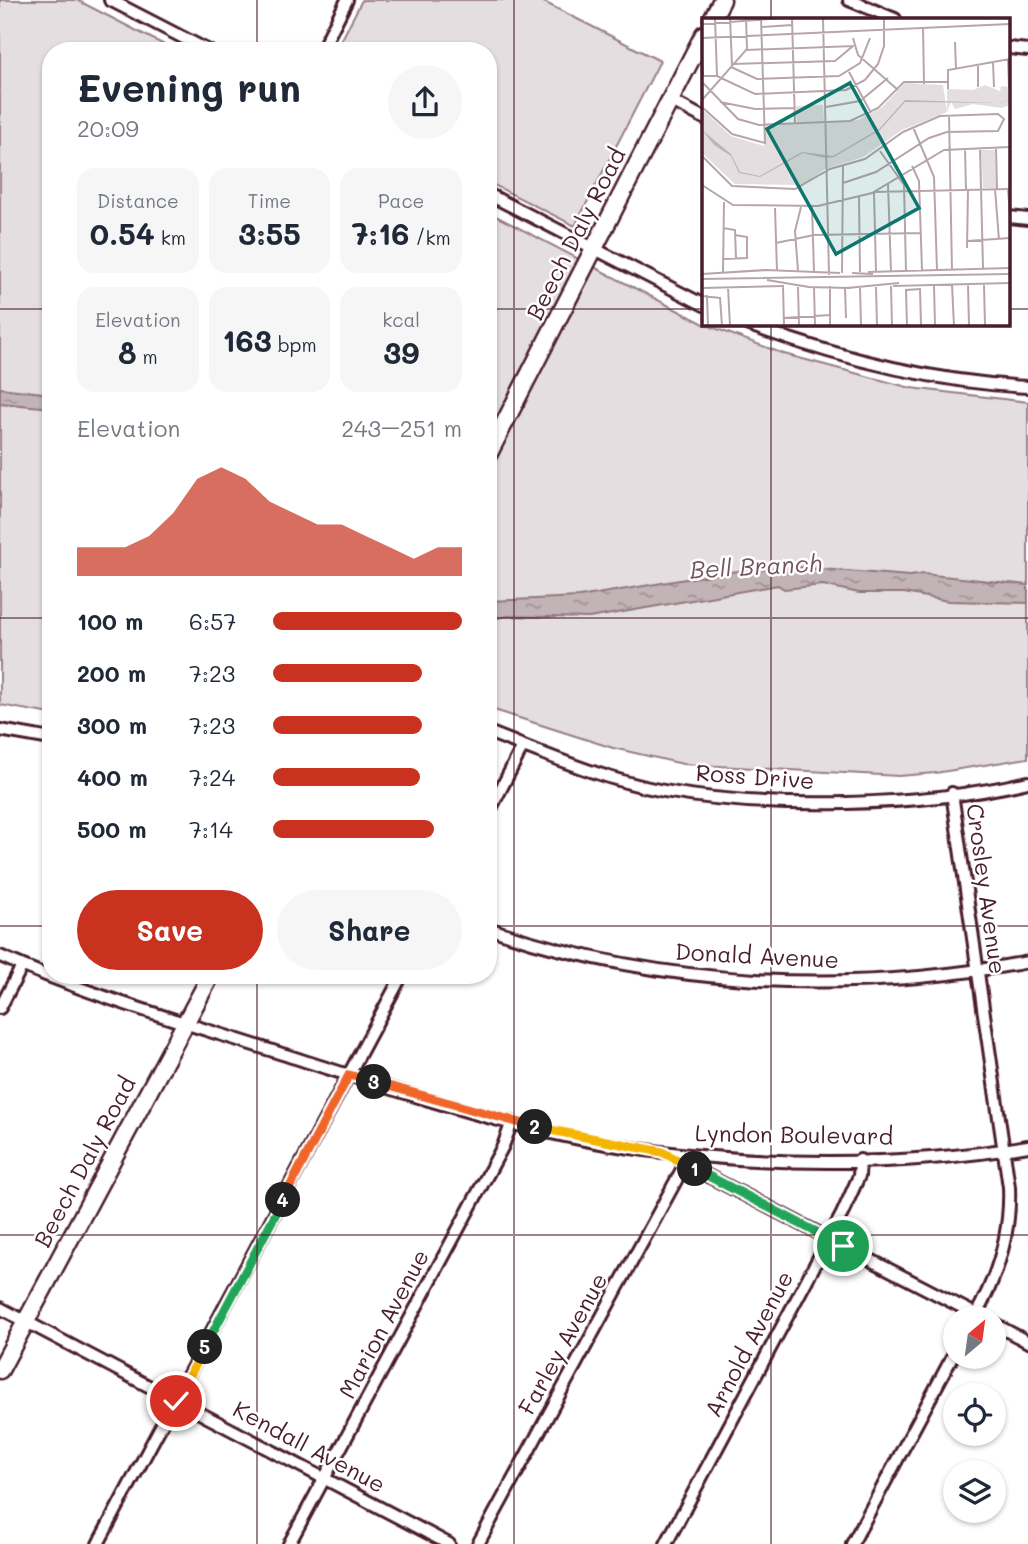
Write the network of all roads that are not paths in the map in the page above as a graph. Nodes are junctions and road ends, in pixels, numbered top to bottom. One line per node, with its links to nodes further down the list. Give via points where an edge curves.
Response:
1 (110, 0): 8 (street)
2 (347, 0): 9 (street)
3 (722, 0): 5 (main road)
4 (849, 0): 6 (street)
5 (713, 18)
6 (893, 18)
7 (702, 38): 12 (main road, Beech Daly Road)
8 (192, 42)
9 (326, 42)
10 (1010, 48): 11 (street)
11 (1028, 50)
12 (670, 100): 13 (street); 17 (main road, Beech Daly Road)
13 (702, 117)
14 (497, 199): 17 (street)
15 (1010, 217): 16 (street)
16 (1028, 219)
17 (594, 249): 18 (street); 21 (main road, Beech Daly Road)
18 (702, 305)
19 (753, 326): 20 (street, via 888,368 965,382)
20 (1028, 387)
21 (497, 438)
22 (0, 730): 24 (street)
23 (497, 736): 25 (street, Ross Drive)
24 (42, 737)
25 (523, 746): 27 (street, Ross Drive, via 635,783 701,795 825,803); 28 (street)
26 (1028, 782): 27 (street, Ross Drive)
27 (952, 793): 33 (street, Crosley Avenue)
28 (497, 797)
29 (497, 930): 33 (street, Donald Avenue, via 616,963 685,974 807,982 891,980)
30 (0, 956): 32 (street, Lyndon Boulevard)
31 (1028, 962): 33 (street, Donald Avenue)
32 (22, 966): 34 (street, Lyndon Boulevard); 38 (street)
33 (977, 970): 43 (street, Crosley Avenue)
34 (42, 974)
35 (66, 984): 39 (street, Lyndon Boulevard)
36 (206, 984): 39 (main road, Beech Daly Road)
37 (397, 984): 40 (street)
38 (0, 1008)
39 (184, 1024): 40 (street, Lyndon Boulevard); 51 (main road, Beech Daly Road)
40 (349, 1075): 41 (street, Lyndon Boulevard); 56 (street)
41 (512, 1122): 44 (street, Lyndon Boulevard); 57 (street, Marion Avenue)
42 (1028, 1146): 43 (street, Lyndon Boulevard)
43 (1004, 1150): 45 (street, Lyndon Boulevard); 49 (street, Crosley Avenue, via 1009,1230)
44 (662, 1152): 45 (street, Lyndon Boulevard); 46 (street)
45 (860, 1160): 47 (street, Arnold Avenue, via 850,1199)
46 (685, 1164): 47 (street); 61 (street, Farley Avenue)
47 (829, 1239): 48 (street); 62 (street, Arnold Avenue)
48 (957, 1306)
49 (983, 1306)
50 (0, 1308): 51 (street, Kendall Avenue)
51 (26, 1322): 55 (main road, Beech Daly Road); 56 (street, Kendall Avenue)
52 (1006, 1330): 53 (street)
53 (1028, 1342)
54 (946, 1369): 63 (street)
55 (0, 1370)
56 (176, 1401): 57 (street, Kendall Avenue); 58 (street)
57 (325, 1480): 59 (street, Marion Avenue); 60 (street, Kendall Avenue)
58 (98, 1544)
59 (289, 1544)
60 (449, 1544)
61 (478, 1544)
62 (666, 1544)
63 (852, 1544)

